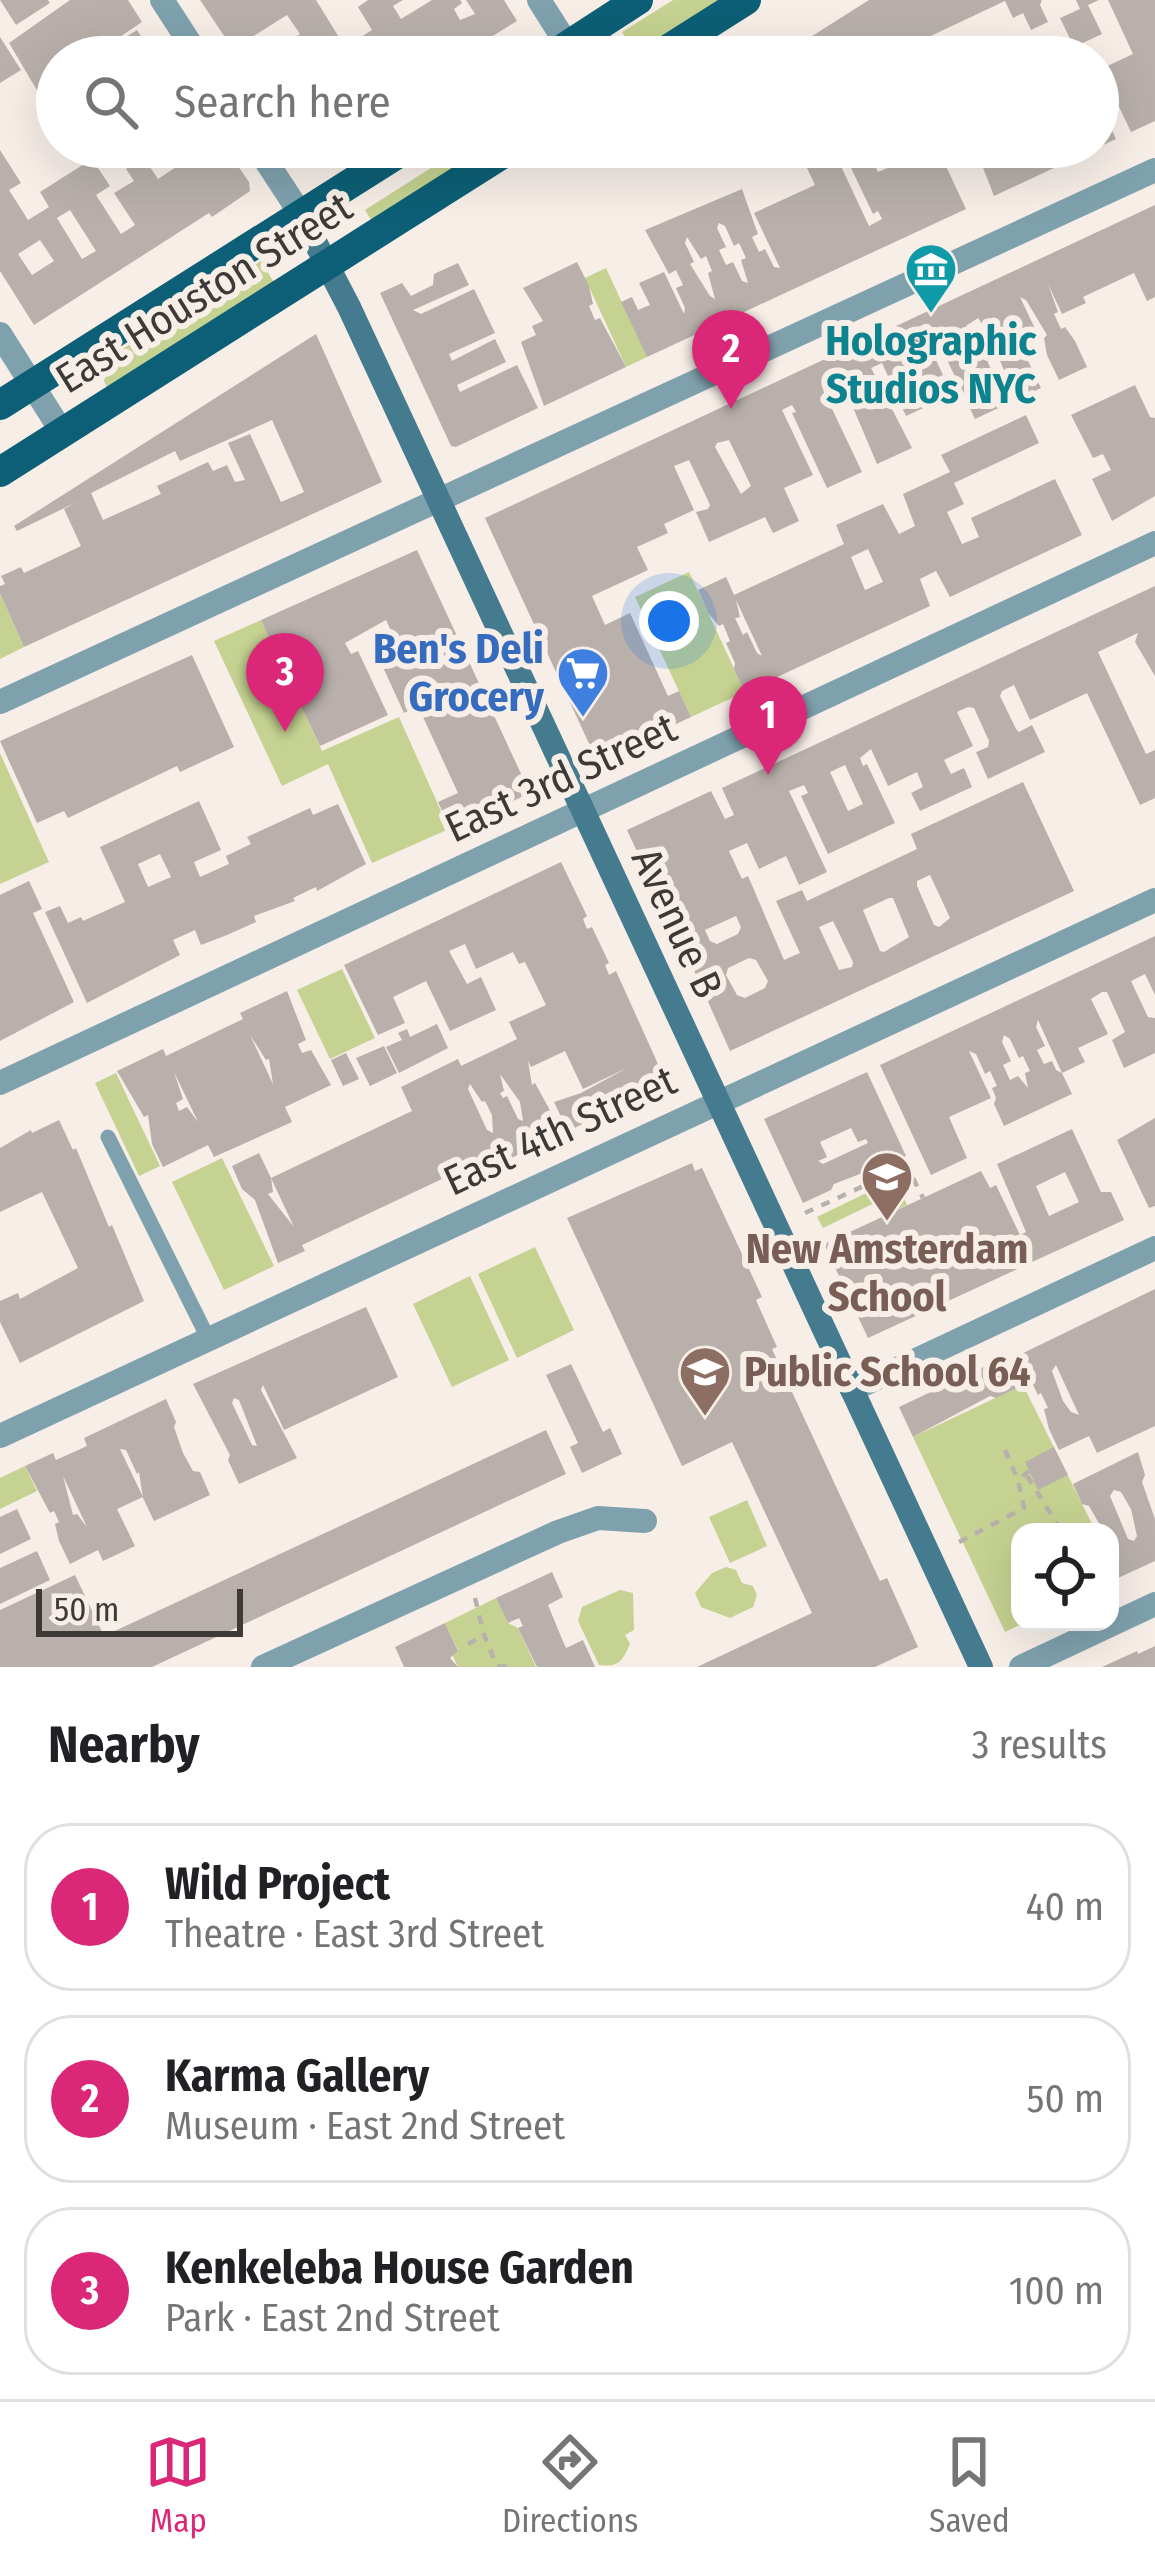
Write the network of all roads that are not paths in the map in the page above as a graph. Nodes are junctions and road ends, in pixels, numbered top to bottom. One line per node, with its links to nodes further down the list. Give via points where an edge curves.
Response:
1 (162, 0): 5 (street)
2 (539, 0): 6 (street)
3 (638, 0): 7 (main road)
4 (746, 0): 8 (main road)
5 (185, 36)
6 (556, 36)
7 (588, 36)
8 (689, 36)
9 (271, 168): 13 (street)
10 (374, 168): 13 (main road, East Houston Street)
11 (480, 168): 14 (main road, East Houston Street)
12 (1155, 170): 20 (street)
13 (300, 213): 14 (street, Avenue B); 16 (main road, East Houston Street)
14 (327, 265): 18 (main road, East Houston Street); 20 (street, Avenue B)
15 (0, 334): 16 (street)
16 (32, 384): 17 (main road, East Houston Street); 18 (street)
17 (0, 405)
18 (62, 432): 19 (main road, East Houston Street)
19 (0, 472)
20 (437, 498): 22 (street); 23 (street, Avenue B)
21 (1155, 544): 23 (street, East 3rd Street)
22 (0, 702)
23 (581, 811): 25 (street, East 3rd Street); 26 (street, Avenue B)
24 (1155, 900): 26 (street, East 4th Street)
25 (0, 1083)
26 (717, 1101): 29 (street, East 4th Street); 30 (street, Avenue B)
27 (108, 1137): 29 (lane)
28 (1155, 1248): 30 (street)
29 (208, 1338): 31 (street, East 4th Street)
30 (852, 1390): 35 (street, Avenue B)
31 (0, 1436)
32 (645, 1521): 34 (street, via 598,1518 558,1532)
33 (1155, 1604): 36 (street)
34 (263, 1667)
35 (981, 1667)
36 (1021, 1667)

